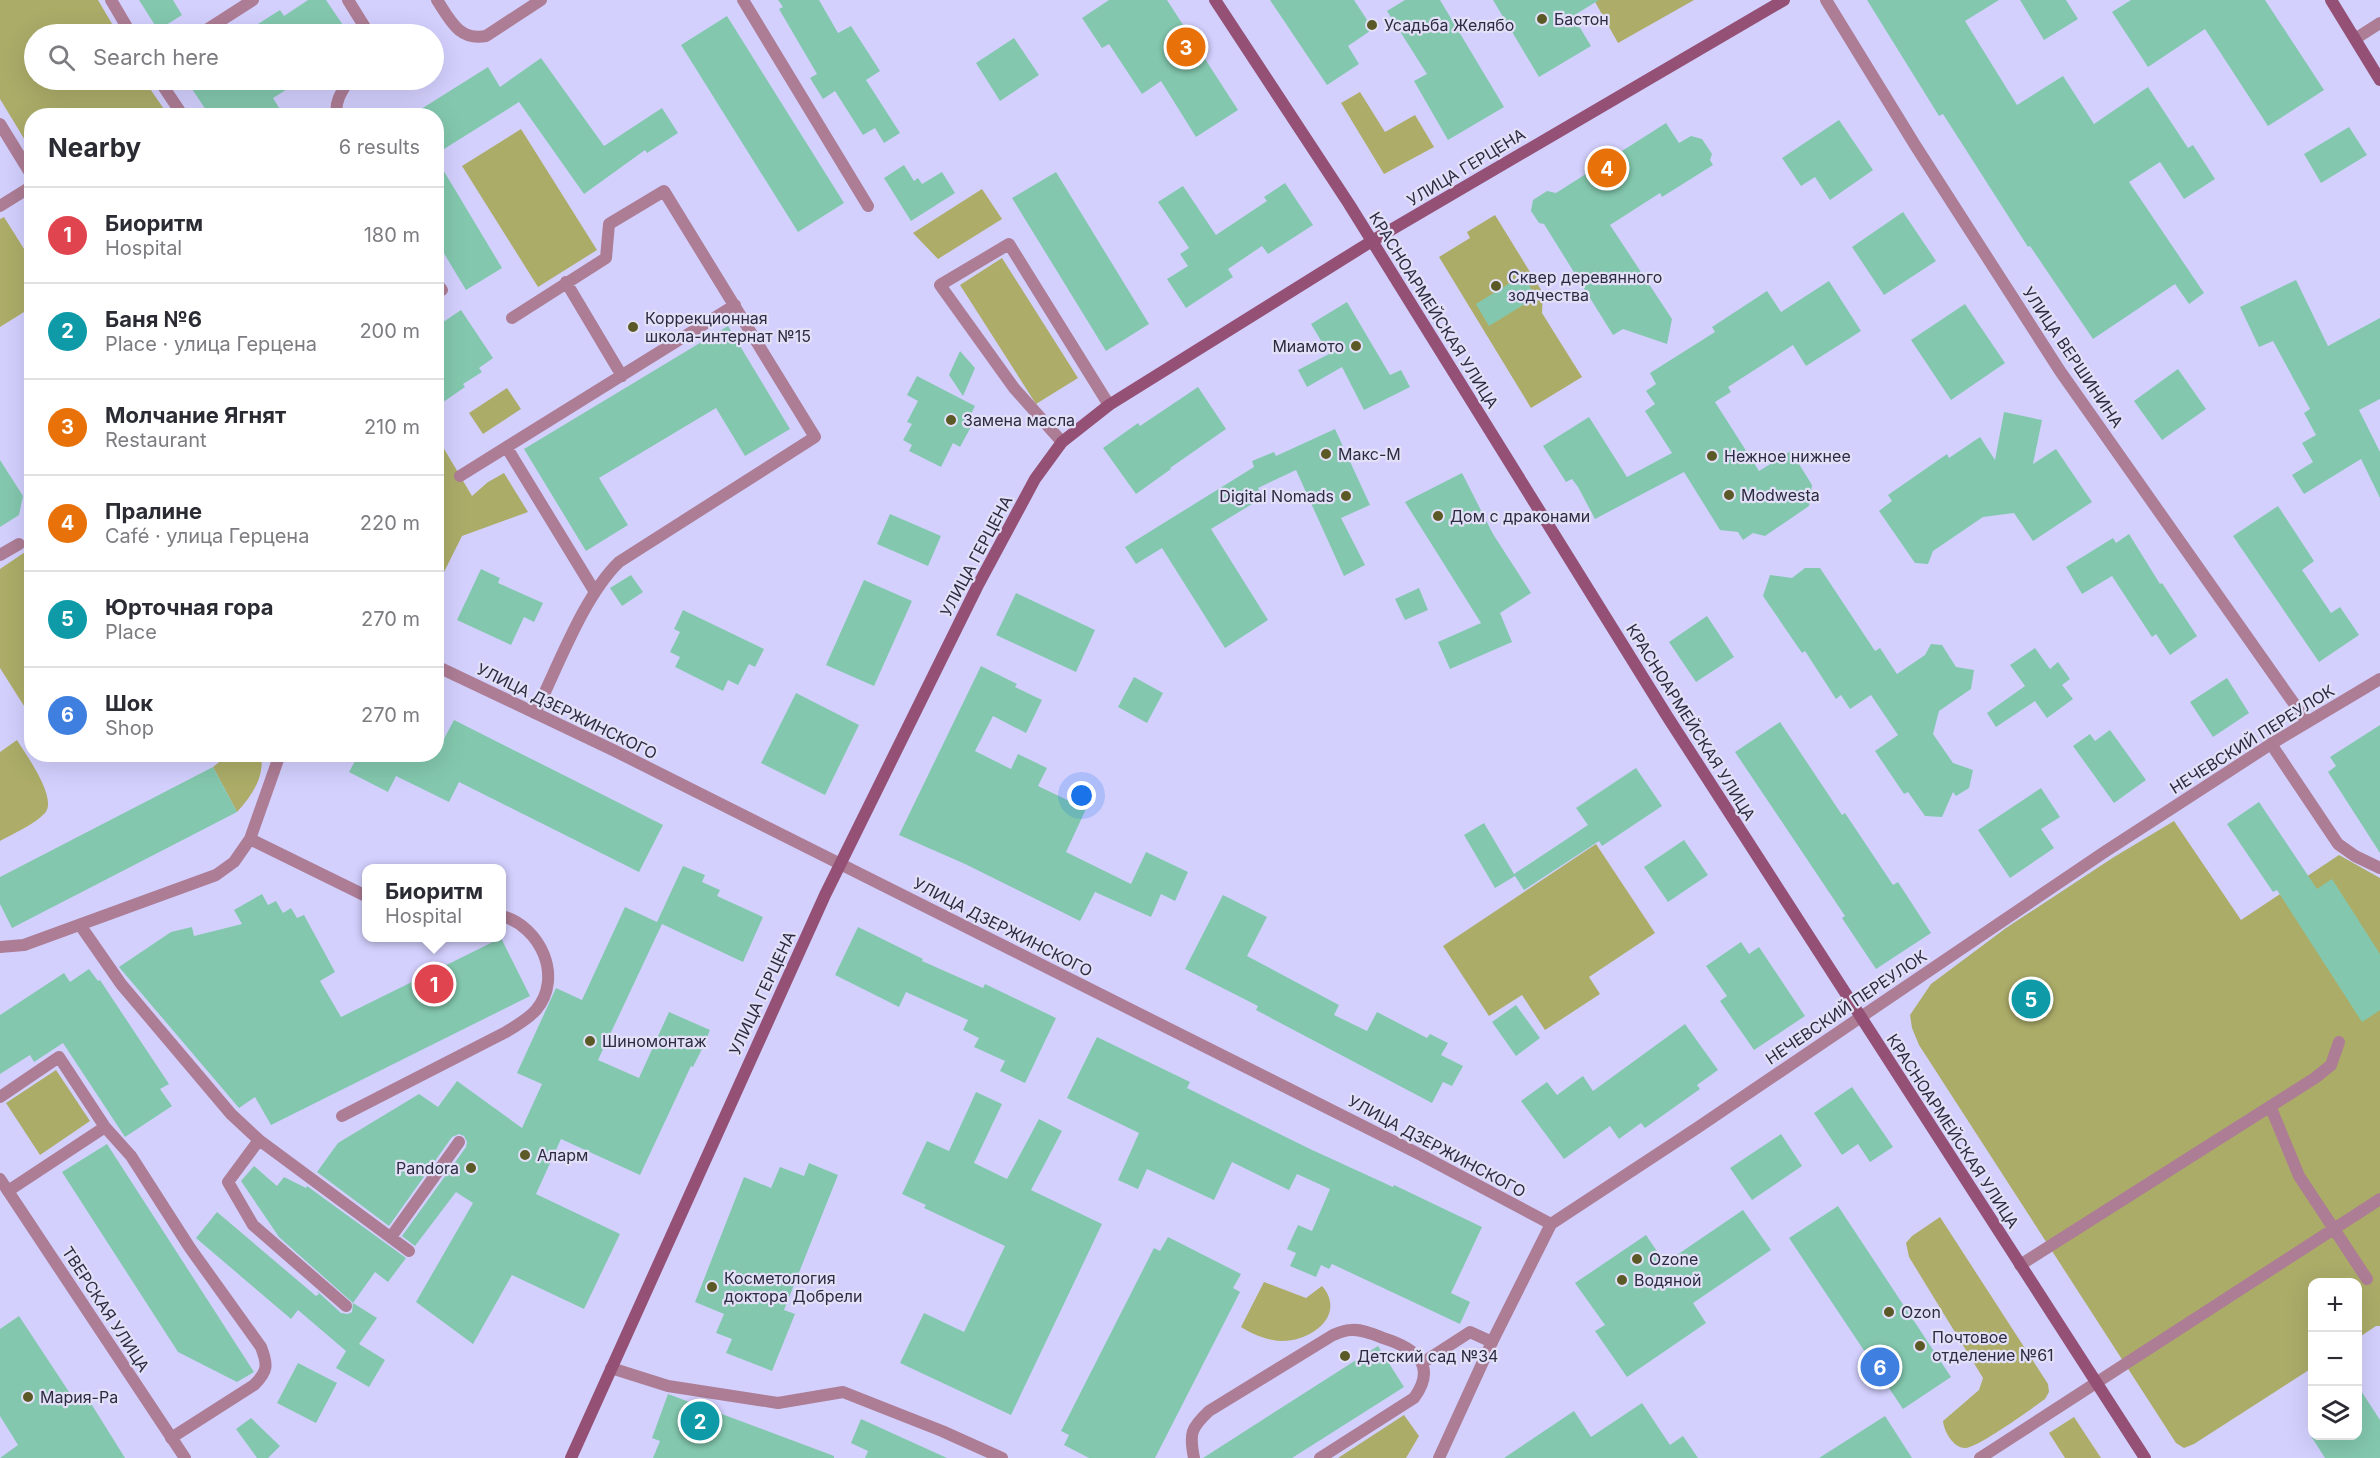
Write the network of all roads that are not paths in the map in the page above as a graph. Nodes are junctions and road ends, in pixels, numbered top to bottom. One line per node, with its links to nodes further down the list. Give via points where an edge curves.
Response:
1 (111, 0): 12 (street)
2 (253, 0): 13 (street)
3 (348, 0): 14 (street)
4 (437, 0): 5 (street, via 459,32 477,37 486,36)
5 (541, 0)
6 (743, 0): 25 (street)
7 (1215, 0): 26 (street, КРАСНОАРМЕЙСКАЯ УЛИЦА)
8 (1784, 0): 26 (street, УЛИЦА ГЕРЦЕНА)
9 (1826, 0): 41 (street, УЛИЦА ВЕРШИНИНА, via 2060,371)
10 (2331, 0): 15 (street)
11 (2380, 23): 15 (street)
12 (125, 24)
13 (216, 24)
14 (363, 24)
15 (2355, 39): 16 (street)
16 (2380, 81)
17 (166, 90): 19 (street)
18 (343, 90): 20 (street)
19 (178, 108)
20 (336, 108)
21 (0, 124): 22 (street)
22 (24, 163)
23 (24, 191): 24 (street)
24 (0, 206)
25 (868, 206)
26 (1372, 241): 31 (street, УЛИЦА ГЕРЦЕНА); 51 (street, КРАСНОАРМЕЙСКАЯ УЛИЦА)
27 (566, 282): 28 (street, via 606,258 609,224 664,191); 29 (street); 30 (street)
28 (735, 306): 30 (street); 37 (street, via 815,437 619,562)
29 (512, 318)
30 (622, 376): 33 (street)
31 (1109, 405): 32 (street, УЛИЦА ГЕРЦЕНА); 32 (street, via 1009,244 940,285 1014,388)
32 (1062, 442): 45 (street, УЛИЦА ГЕРЦЕНА, via 1035,479 977,586)
33 (507, 448): 34 (street); 37 (street)
34 (460, 476)
35 (19, 544): 36 (street)
36 (0, 555)
37 (595, 592): 40 (street)
38 (444, 670): 40 (street, УЛИЦА ДЗЕРЖИНСКОГО)
39 (2380, 680): 41 (street, НЕЧЕВСКИЙ ПЕРЕУЛОК)
40 (535, 713): 45 (street, УЛИЦА ДЗЕРЖИНСКОГО)
41 (2307, 722): 42 (street, НЕЧЕВСКИЙ ПЕРЕУЛОК)
42 (2271, 744): 46 (street, via 2338,844); 51 (street, НЕЧЕВСКИЙ ПЕРЕУЛОК)
43 (277, 762): 44 (street)
44 (250, 839): 47 (street); 49 (street, via 234,862 216,874)
45 (841, 864): 62 (street, УЛИЦА ДЗЕРЖИНСКОГО); 71 (street, УЛИЦА ГЕРЦЕНА)
46 (2380, 868)
47 (362, 894)
48 (506, 918): 55 (street, via 536,940 546,957 549,977 537,1009 506,1032)
49 (80, 925): 50 (street, via 24,945); 57 (street, via 121,984 231,1114)
50 (0, 947)
51 (1859, 1017): 62 (street, НЕЧЕВСКИЙ ПЕРЕУЛОК); 66 (street, КРАСНОАРМЕЙСКАЯ УЛИЦА)
52 (2339, 1042): 54 (street, via 2331,1065)
53 (0, 1096): 56 (street, via 59,1057)
54 (2271, 1108): 63 (street, via 2299,1176); 66 (street)
55 (342, 1116)
56 (105, 1127): 60 (street); 73 (street, via 131,1156 190,1248 254,1335 267,1363 263,1376 254,1385)
57 (259, 1140): 64 (street); 68 (street, via 228,1182 253,1225)
58 (459, 1142): 64 (street)
59 (0, 1179): 60 (street, ТВЕРСКАЯ УЛИЦА)
60 (8, 1191): 73 (street, ТВЕРСКАЯ УЛИЦА)
61 (2380, 1199): 63 (street)
62 (1551, 1224): 69 (street)
63 (2334, 1229): 67 (street); 72 (street)
64 (391, 1237): 65 (street)
65 (409, 1251)
66 (2020, 1265): 72 (street, КРАСНОАРМЕЙСКАЯ УЛИЦА)
67 (2367, 1279)
68 (346, 1306)
69 (1492, 1342): 70 (street, via 1470,1332); 79 (street)
70 (1422, 1363): 77 (street, via 1400,1343 1362,1330 1349,1329 1333,1335 1209,1411 1195,1425 1190,1440); 78 (street, via 1425,1376 1414,1398)
71 (611, 1368): 75 (street, УЛИЦА ГЕРЦЕНА); 76 (street, via 668,1386 778,1403 843,1392)
72 (2096, 1384): 80 (street); 81 (street, КРАСНОАРМЕЙСКАЯ УЛИЦА)
73 (171, 1438): 74 (street, ТВЕРСКАЯ УЛИЦА)
74 (185, 1458)
75 (571, 1458)
76 (1002, 1458)
77 (1194, 1458)
78 (1320, 1458)
79 (1439, 1458)
80 (1980, 1458)
81 (2145, 1458)

